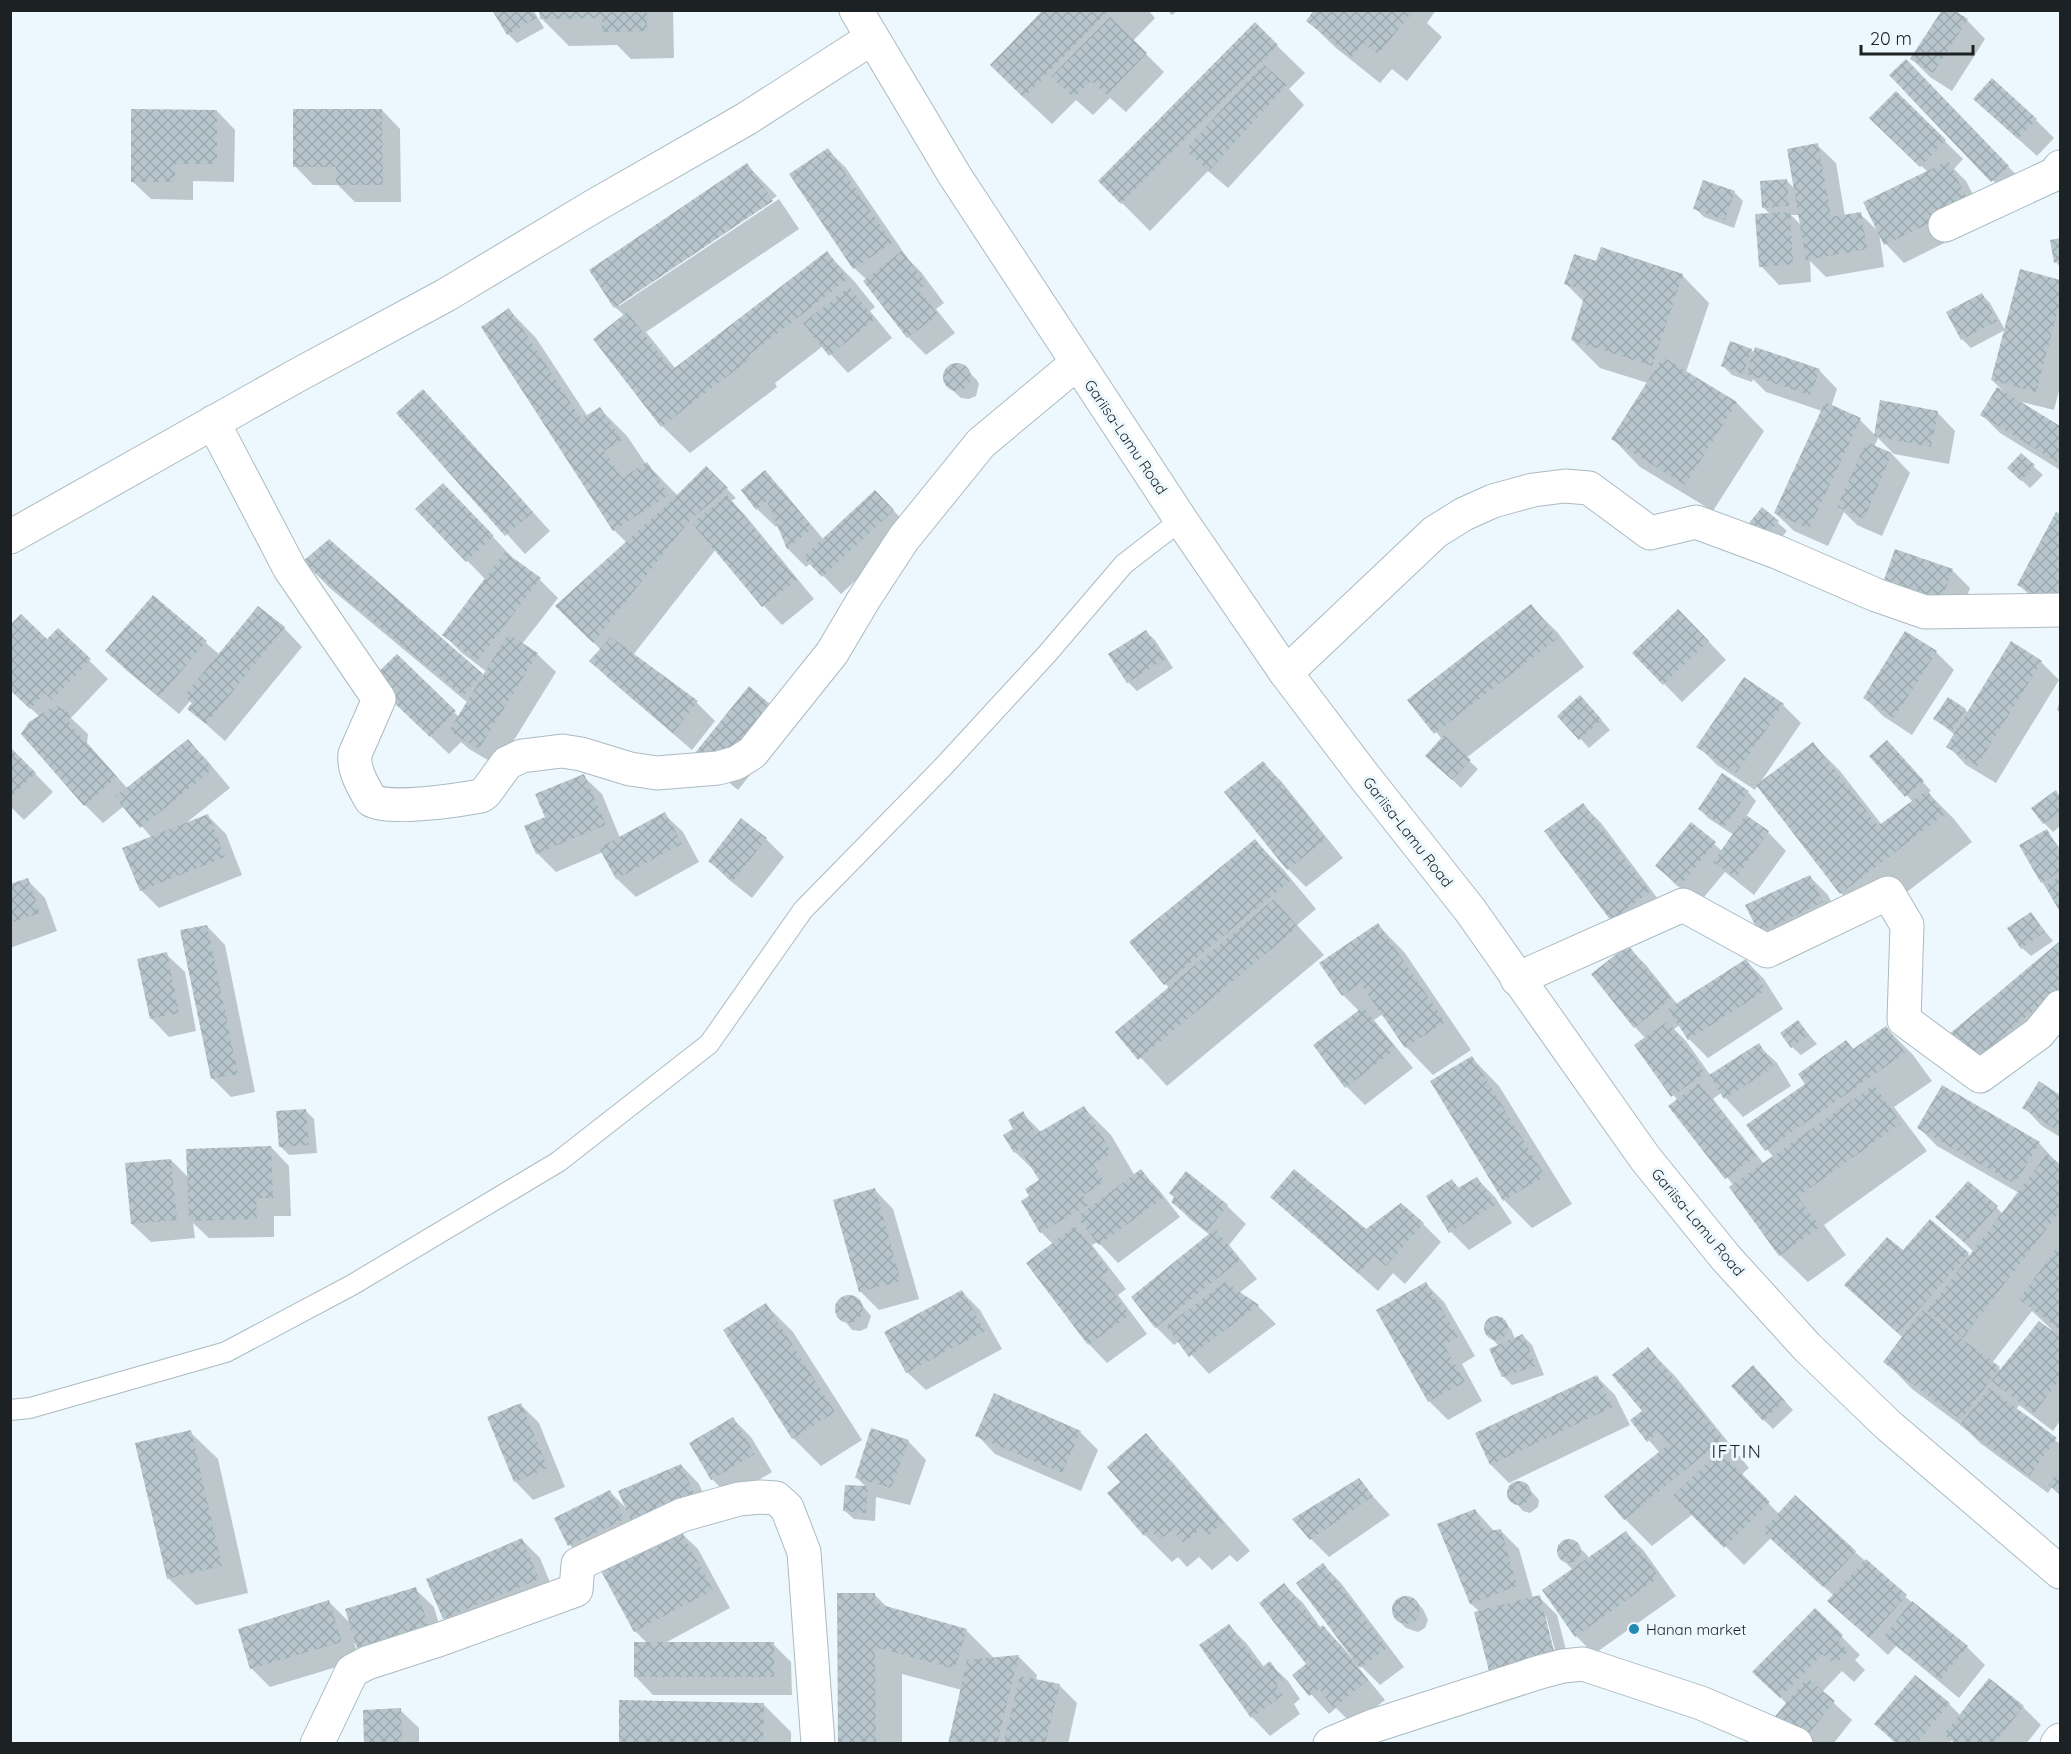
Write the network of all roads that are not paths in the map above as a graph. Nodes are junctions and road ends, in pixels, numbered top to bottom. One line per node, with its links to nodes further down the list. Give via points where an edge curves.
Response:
1 (864, 24): 4 (street, Gariisa-Lamu Road, via 955,176); 5 (street, via 746,119 446,295)
2 (2061, 167): 3 (street, via 2055,174)
3 (1945, 225)
4 (1077, 363): 5 (street, via 981,443 904,538 832,653 752,753 718,768 657,772 630,770 562,751 522,756 507,763 481,796 429,803 383,804 371,800 354,760 379,699 290,569); 6 (street, Gariisa-Lamu Road)
5 (213, 422): 7 (street)
6 (1181, 520): 9 (street, Gariisa-Lamu Road); 12 (lane, via 1124,564 944,767 803,910 709,1044 558,1162 352,1285 226,1352 30,1408)
7 (10, 537)
8 (2061, 610): 9 (street, via 1925,612 1696,522 1650,533 1589,488 1565,486 1493,501 1435,532)
9 (1286, 673): 10 (street, Gariisa-Lamu Road, via 1470,910)
10 (1517, 979): 11 (street, via 1683,905 1767,951 1888,893 1907,925 1904,1020 1980,1076 2039,1033); 13 (street, Gariisa-Lamu Road, via 1645,1158 1726,1258 1806,1347 1888,1425)
11 (2061, 1007)
12 (10, 1410)
13 (2061, 1572)
14 (2061, 1740): 19 (street)
15 (317, 1743): 16 (street, via 352,1671 576,1590 578,1564 682,1515 760,1497 776,1498 787,1508 804,1552)
16 (818, 1743)
17 (1330, 1743): 18 (street, via 1540,1672 1583,1664 1701,1703)
18 (1796, 1743)
19 (2056, 1743)

